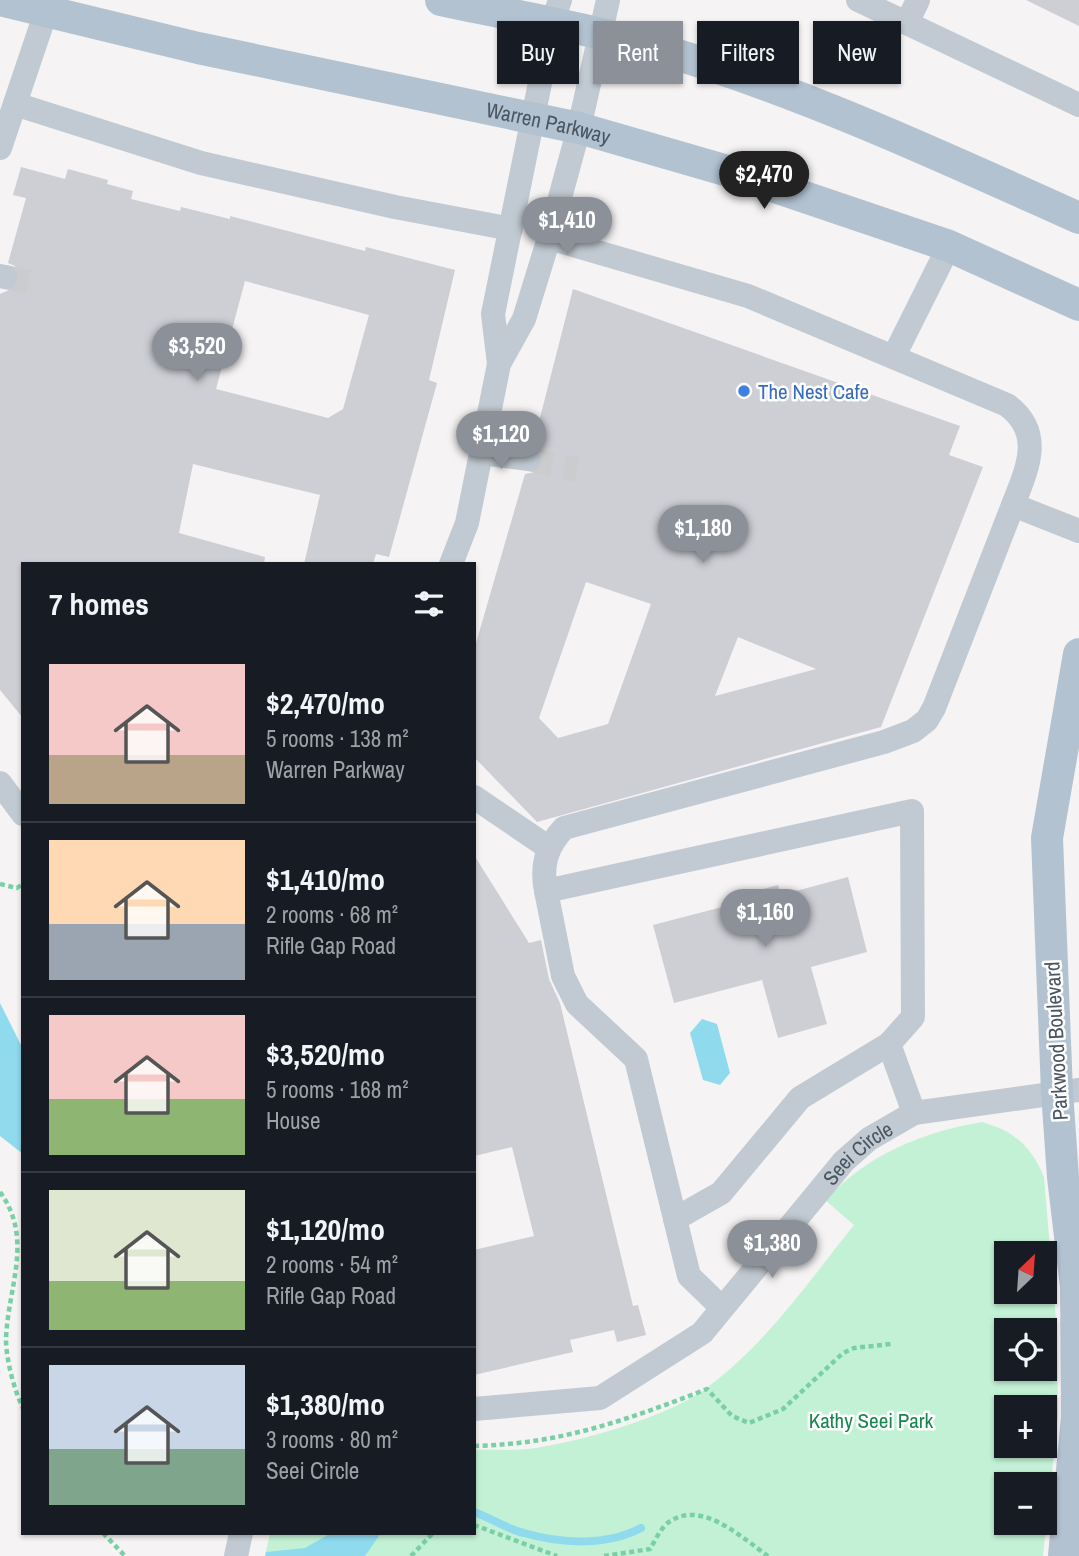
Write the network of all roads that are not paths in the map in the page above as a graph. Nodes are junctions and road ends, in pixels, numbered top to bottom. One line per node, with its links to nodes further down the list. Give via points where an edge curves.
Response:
1 (0, 0): 6 (main road, Warren Parkway)
2 (442, 0): 7 (main road)
3 (608, 0): 8 (street)
4 (858, 0): 9 (street)
5 (918, 0): 9 (street)
6 (48, 7): 13 (street); 15 (main road, Warren Parkway)
7 (556, 12): 10 (main road); 15 (street)
8 (603, 21)
9 (907, 23): 14 (street)
10 (593, 30)
11 (683, 57): 18 (main road, via 822,105)
12 (593, 65): 16 (street)
13 (15, 104): 17 (street); 19 (street, via 201,163)
14 (1079, 105)
15 (534, 119): 16 (main road, Warren Parkway); 19 (street)
16 (579, 128): 20 (street); 21 (main road, Warren Parkway, via 728,171)
17 (0, 148)
18 (1079, 218)
19 (511, 229): 24 (street, via 493,314)
20 (550, 239): 23 (street, via 748,296); 24 (street, via 524,320)
21 (949, 246): 22 (main road, Warren Parkway); 23 (street)
22 (1079, 305)
23 (894, 356): 27 (street, via 1007,405 1022,419 1031,454)
24 (499, 364): 25 (street)
25 (481, 453): 26 (street); 29 (street, via 467,523)
26 (529, 459)
27 (1013, 505): 28 (street); 34 (street, via 934,708 922,725 884,742 573,825 564,828)
28 (1079, 531)
29 (453, 562)
30 (1079, 654): 37 (main road, Parkwood Boulevard, via 1047,838)
31 (0, 783): 33 (street)
32 (476, 798): 34 (street)
33 (21, 811)
34 (550, 848): 35 (street, via 543,865)
35 (546, 891): 36 (street, via 912,811 913,1017); 39 (street, via 559,978 577,1004 636,1059)
36 (889, 1044): 38 (street); 39 (street, via 800,1098 721,1193)
37 (1068, 1091): 38 (street, Seei Circle); 44 (main road, Parkwood Boulevard, via 1076,1417)
38 (914, 1113): 40 (street, Seei Circle, via 869,1139 844,1161)
39 (675, 1219): 40 (street, via 689,1276)
40 (721, 1307): 41 (street, Seei Circle, via 702,1333 600,1398)
41 (476, 1409)
42 (241, 1535): 43 (street)
43 (236, 1556)
44 (1063, 1556)

